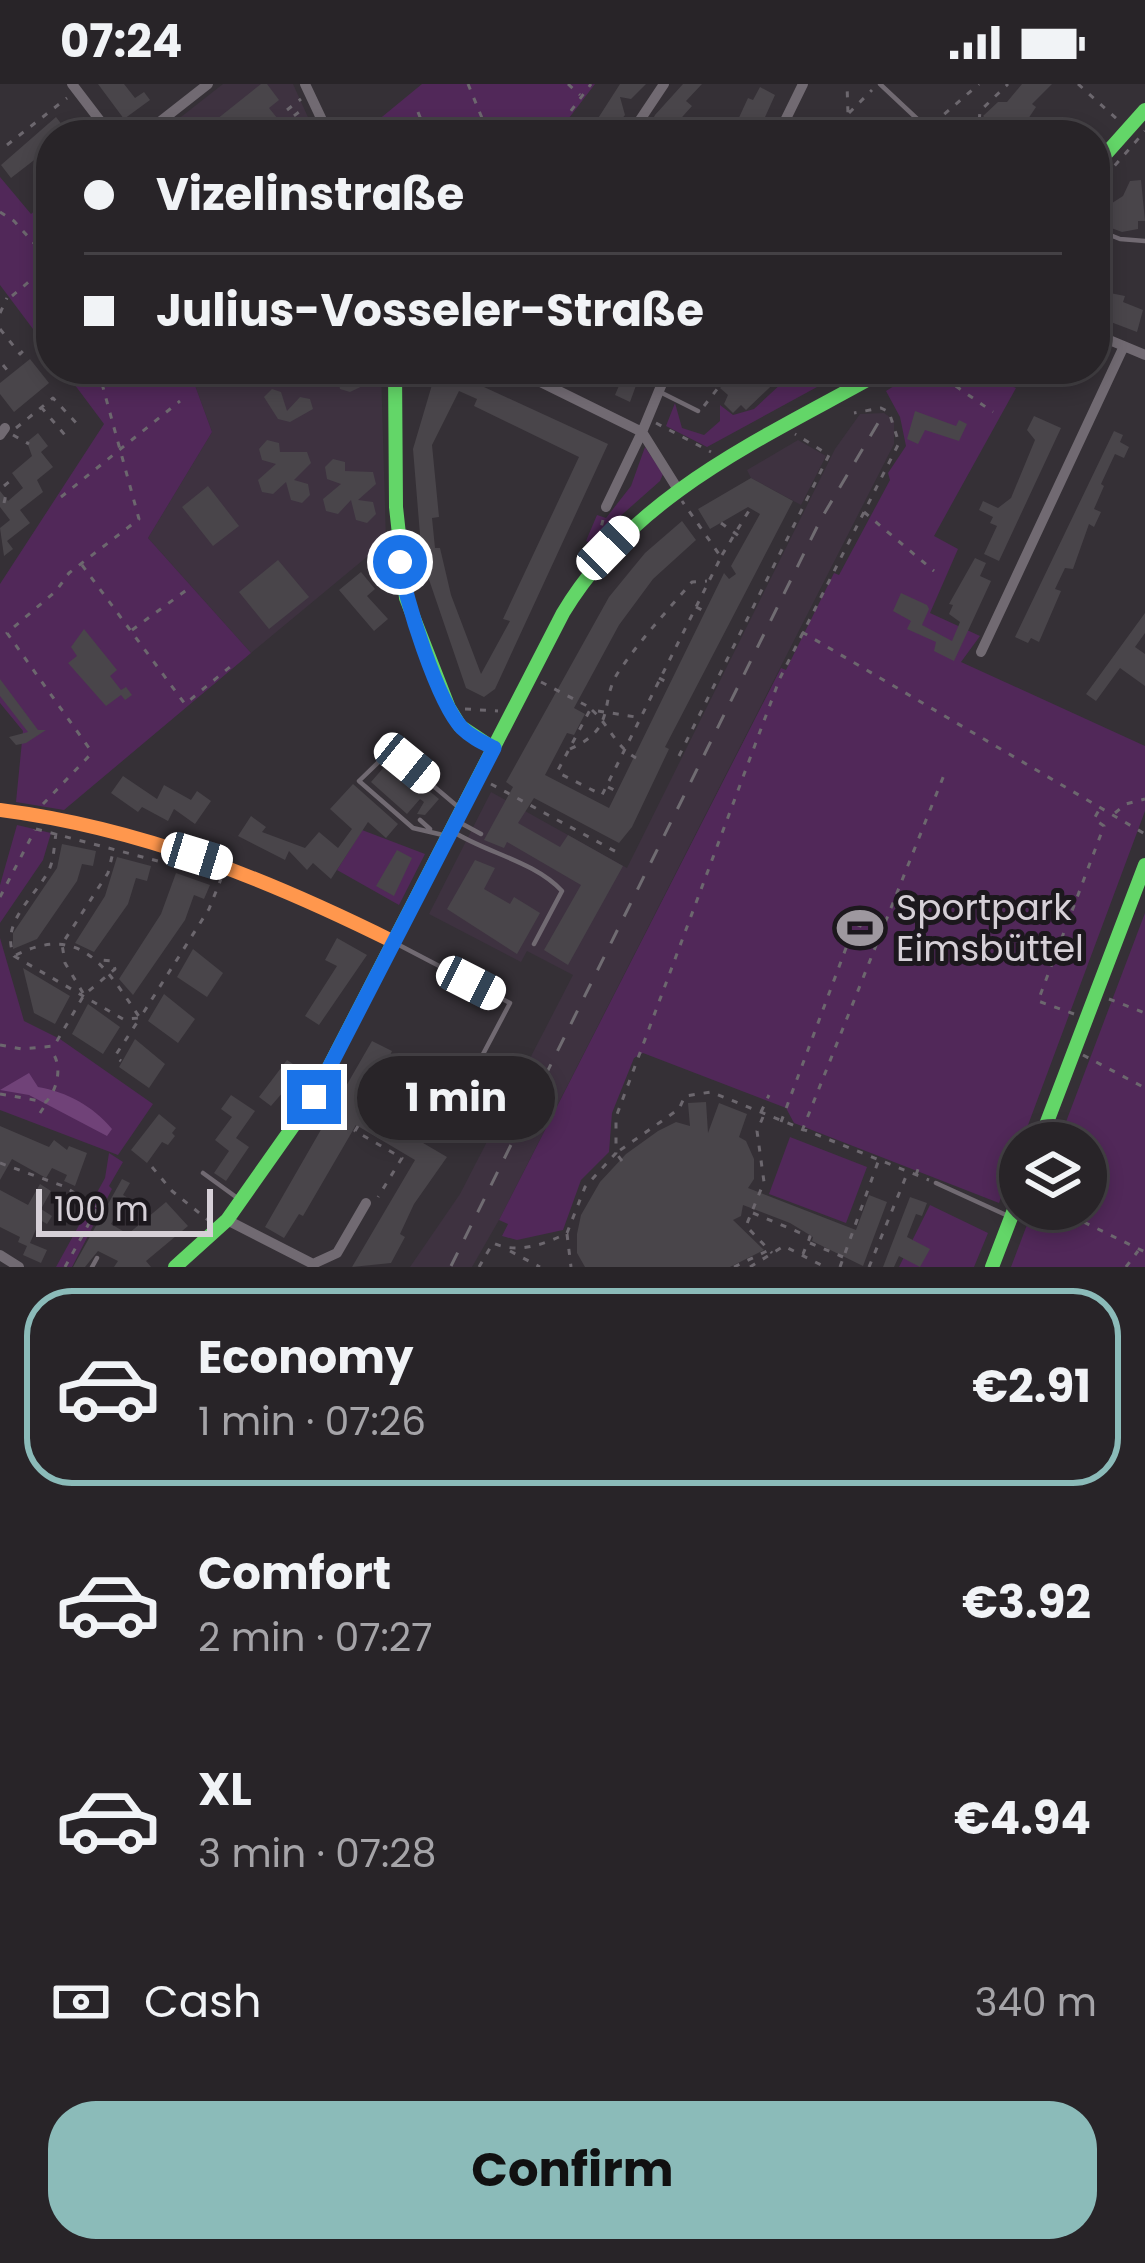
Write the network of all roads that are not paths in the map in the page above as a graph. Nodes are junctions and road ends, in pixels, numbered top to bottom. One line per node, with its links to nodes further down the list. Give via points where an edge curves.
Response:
1 (208, 84): 9 (street)
2 (304, 84): 10 (street)
3 (664, 84): 11 (street)
4 (803, 84): 12 (street)
5 (879, 84): 13 (lane)
6 (75, 87): 8 (street)
7 (1145, 110): 14 (street)
8 (100, 120)
9 (163, 120)
10 (320, 120)
11 (640, 120)
12 (785, 120)
13 (918, 120)
14 (1110, 149)
15 (1110, 235): 16 (lane)
16 (1145, 241)
17 (1110, 340): 18 (street)
18 (1124, 346): 19 (street); 20 (street)
19 (1145, 355)
20 (1110, 376)
21 (395, 384): 32 (street, via 402,581 449,708 460,726)
22 (545, 384): 28 (street)
23 (661, 384): 26 (street)
24 (854, 384): 29 (street)
25 (1106, 384): 31 (street)
26 (658, 392): 27 (lane); 28 (street)
27 (698, 411)
28 (642, 432): 29 (street); 30 (street)
29 (675, 489): 32 (street, via 592,566)
30 (606, 507)
31 (981, 652)
32 (494, 748): 35 (street)
33 (0, 810): 38 (street, via 226,865)
34 (420, 820): 35 (lane)
35 (451, 826): 35 (lane, via 413,828 358,781 391,750); 36 (lane); 38 (street); 39 (lane, via 562,891)
36 (481, 834)
37 (1145, 865): 41 (street)
38 (394, 942): 40 (lane, via 510,1003); 44 (street, via 314,1097)
39 (534, 944)
40 (453, 1111)
41 (1047, 1122)
42 (203, 1173): 44 (lane)
43 (936, 1183): 46 (lane)
44 (241, 1199): 47 (street)
45 (366, 1203): 47 (street, via 337,1253 313,1264)
46 (999, 1212)
47 (223, 1224): 53 (street)
48 (1006, 1230): 54 (street)
49 (0, 1255): 51 (street)
50 (97, 1258): 52 (lane)
51 (19, 1267)
52 (92, 1267)
53 (176, 1267)
54 (992, 1267)

